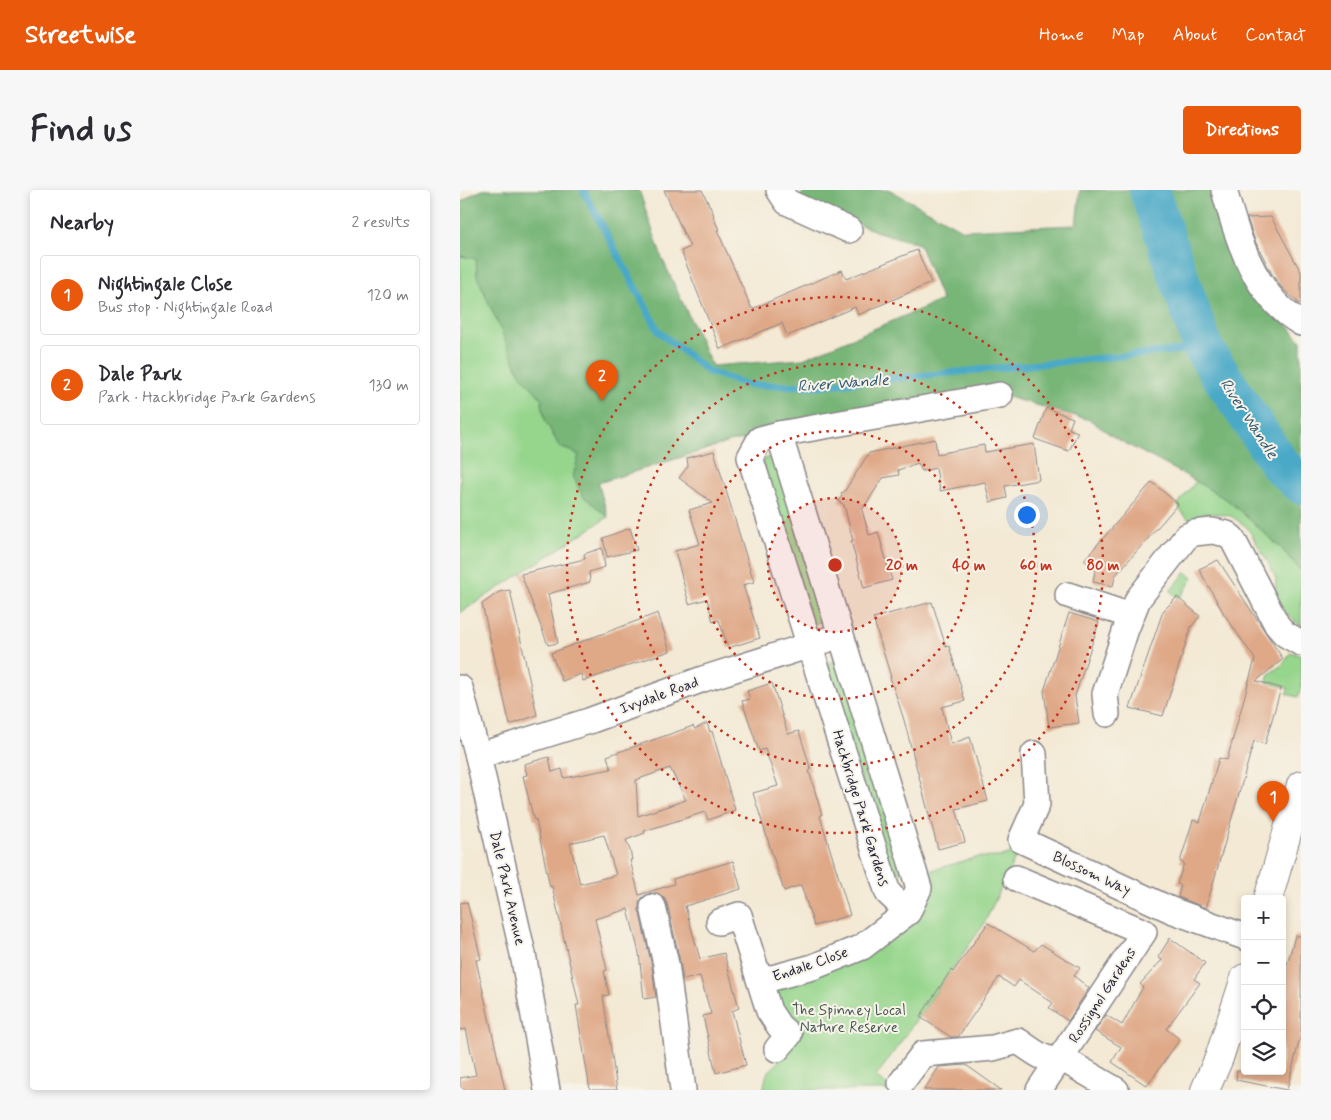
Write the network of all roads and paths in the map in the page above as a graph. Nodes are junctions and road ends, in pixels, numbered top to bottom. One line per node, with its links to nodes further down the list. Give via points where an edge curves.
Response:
1 (780, 190): 3 (street, via 786,202)
2 (1224, 190): 4 (street, via 1253,273 1274,301)
3 (849, 230)
4 (1301, 323)
5 (1000, 395): 6 (street, Hackbridge Park Gardens)
6 (779, 434): 9 (street, Hackbridge Park Gardens); 11 (street, Hackbridge Park Gardens, via 760,439 750,457)
7 (1068, 595): 8 (street)
8 (1131, 616): 10 (street, via 1138,599 1183,541 1194,534 1212,531 1232,538 1277,625); 13 (street, via 1105,694)
9 (840, 635): 11 (street, Ivydale Road); 20 (street, Hackbridge Park Gardens, via 919,888)
10 (1301, 643)
11 (810, 645): 15 (street, Ivydale Road); 20 (street, Hackbridge Park Gardens, via 888,893)
12 (460, 688): 15 (street, Dale Park Avenue)
13 (1107, 714)
14 (1034, 754): 22 (street, Blossom Way, via 1037,804 1022,840 1171,910)
15 (478, 756): 28 (street, Dale Park Avenue, via 523,954)
16 (1301, 785): 18 (main road)
17 (1016, 878): 26 (street, Rossignol Gardens, via 1144,932)
18 (1269, 895)
19 (654, 907): 29 (street, via 666,964)
20 (908, 912): 23 (street, Endale Close, via 862,946 813,967)
21 (719, 922): 23 (street, Endale Close, via 739,915)
22 (1241, 936)
23 (761, 981): 25 (street, Endale Close, via 769,1011 789,1034)
24 (1243, 985): 32 (main road)
25 (776, 1049)
26 (1061, 1058): 27 (street, Rossignol Gardens, via 1048,1059 1018,1041 993,1048 923,1054); 30 (street, Rossignol Gardens); 31 (street, Rossignol Gardens)
27 (901, 1083)
28 (547, 1090)
29 (683, 1090)
30 (1039, 1090)
31 (1116, 1090)
32 (1205, 1090)

